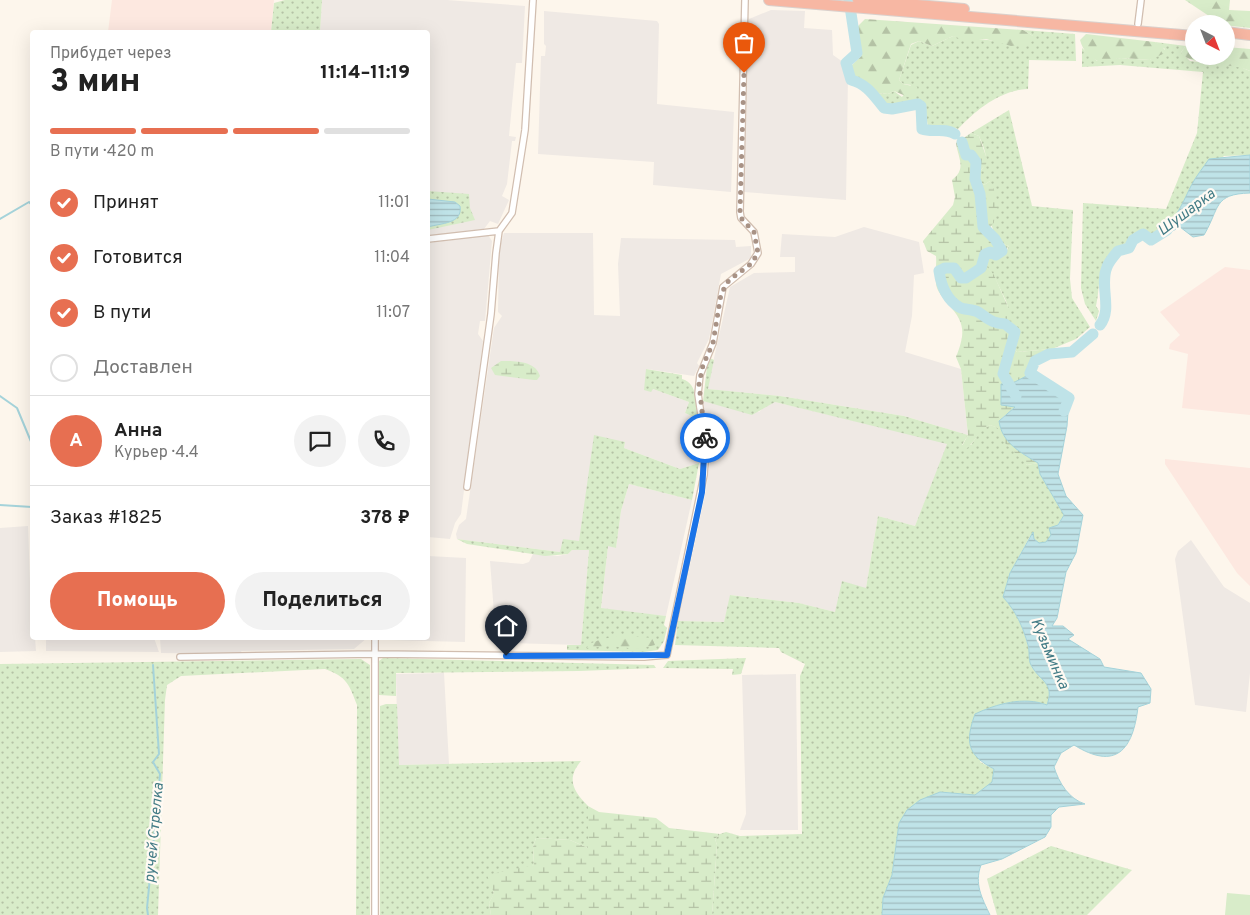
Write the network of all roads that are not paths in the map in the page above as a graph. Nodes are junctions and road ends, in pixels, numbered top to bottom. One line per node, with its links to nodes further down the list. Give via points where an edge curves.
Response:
1 (533, 0): 13 (street, via 525,130 512,213)
2 (745, 0): 17 (street, via 740,212 741,218 754,232 758,253 751,264 724,287 713,343 700,375 698,394 706,449 704,473 667,655)
3 (769, 0): 5 (highway, via 842,6)
4 (1141, 0): 6 (street)
5 (861, 3): 6 (highway); 9 (highway)
6 (1138, 24): 7 (highway)
7 (1185, 28)
8 (1235, 33): 10 (highway)
9 (1185, 35)
10 (1250, 35)
11 (1235, 40): 12 (highway)
12 (1250, 41)
13 (499, 231): 14 (street); 15 (street)
14 (430, 239)
15 (467, 487)
16 (375, 640): 17 (street)
17 (375, 654): 18 (street); 19 (street)
18 (180, 657)
19 (376, 915)

